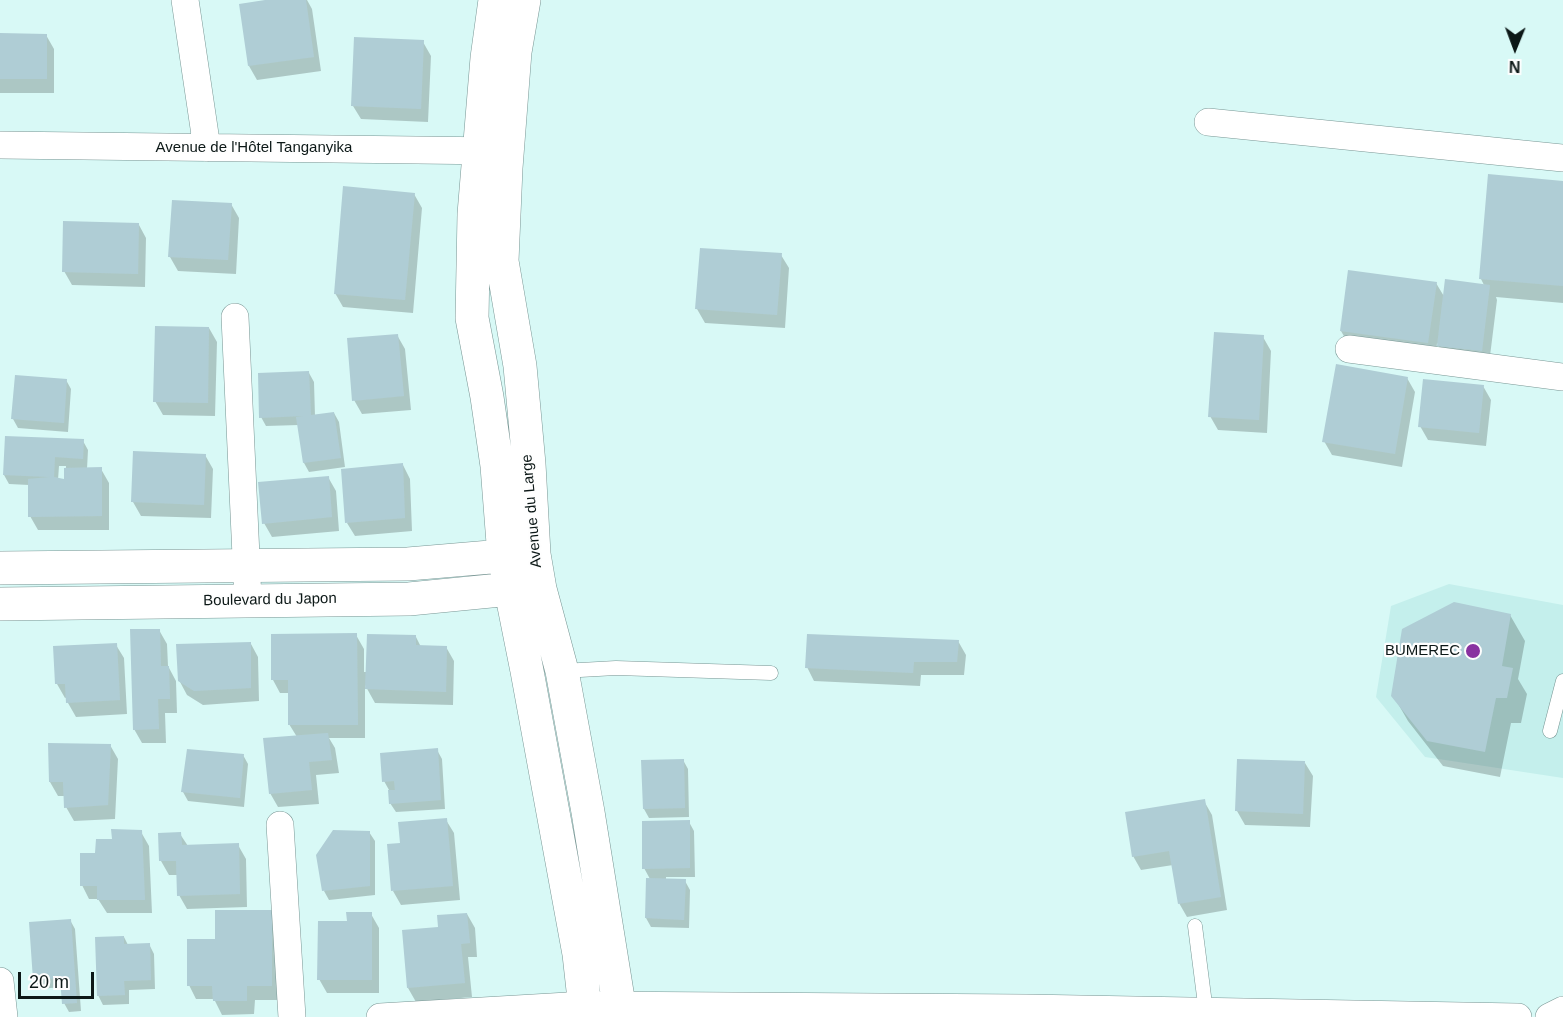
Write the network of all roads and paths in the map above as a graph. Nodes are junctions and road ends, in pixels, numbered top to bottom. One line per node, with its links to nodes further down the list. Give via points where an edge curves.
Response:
1 (185, 0): 6 (street)
2 (495, 0): 7 (main road, Avenue du Large, via 487,58)
3 (524, 0): 7 (main road, Avenue du Large)
4 (1208, 122): 8 (street)
5 (0, 145): 6 (street, Avenue de l'Hôtel Tanganyika)
6 (207, 148): 7 (street, Avenue de l'Hôtel Tanganyika)
7 (493, 150): 12 (main road, Avenue du Large, via 502,261 520,366 529,464)
8 (1563, 158)
9 (236, 317): 13 (street)
10 (1349, 349): 11 (street)
11 (1563, 377)
12 (519, 555): 13 (main road, via 408,564); 15 (main road, Avenue du Large)
13 (246, 565): 14 (main road); 16 (street)
14 (0, 567)
15 (526, 589): 16 (main road, Boulevard du Japon, via 410,599); 18 (main road, Avenue du Large); 26 (main road, Avenue du Large)
16 (248, 600): 17 (main road, Boulevard du Japon)
17 (0, 604)
18 (562, 671): 19 (lane, via 616,668); 27 (main road, Avenue du Large)
19 (771, 673)
20 (1563, 681): 21 (lane)
21 (1550, 731)
22 (280, 825): 30 (street)
23 (1195, 926): 28 (lane)
24 (0, 981): 29 (street)
25 (1563, 1010): 33 (street)
26 (585, 1011): 27 (street); 31 (street)
27 (620, 1011): 28 (street, via 1026,1008)
28 (1206, 1012): 32 (street)
29 (4, 1017)
30 (292, 1017)
31 (380, 1017)
32 (1518, 1017)
33 (1549, 1017)

